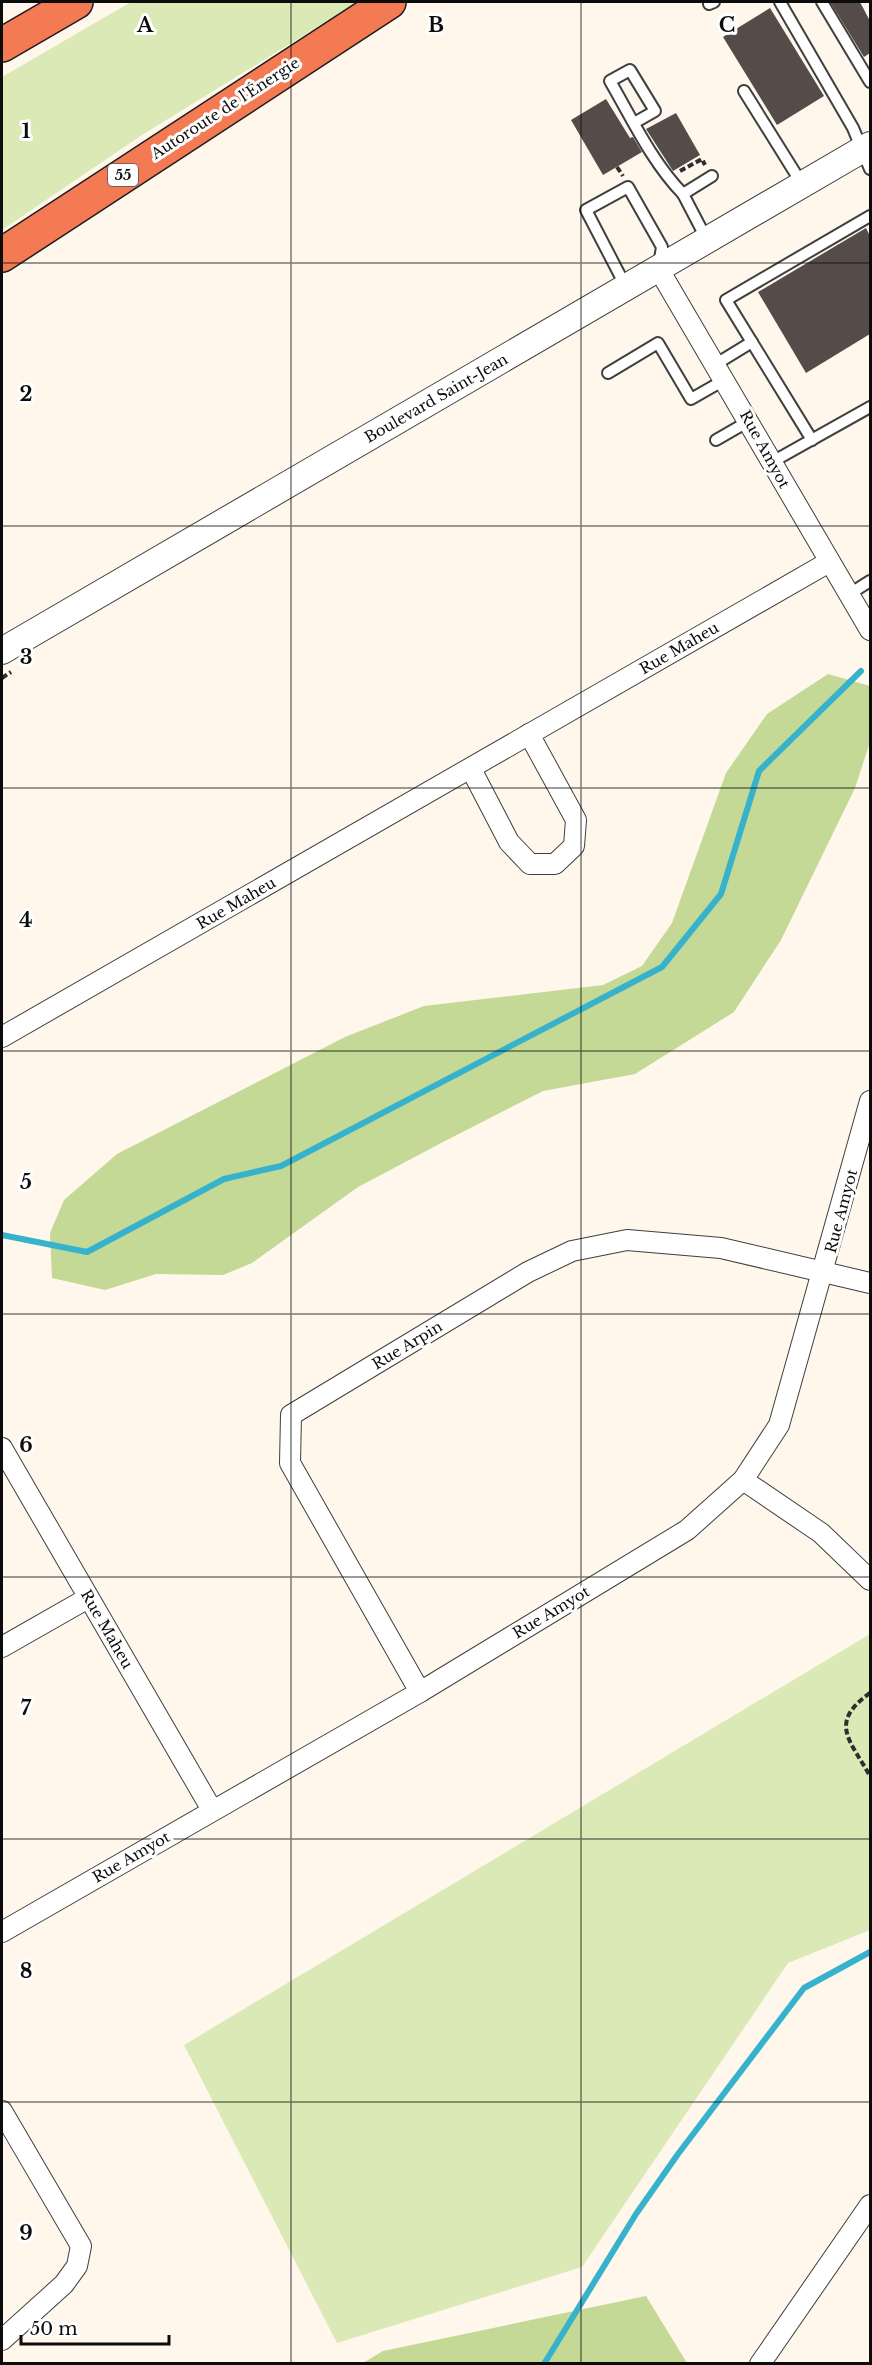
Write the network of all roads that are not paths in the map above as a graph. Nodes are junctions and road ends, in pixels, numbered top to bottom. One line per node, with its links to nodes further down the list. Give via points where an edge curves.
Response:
1 (76, 2): 5 (highway)
2 (389, 2): 15 (highway, Autoroute de l'Énergie / 55)
3 (780, 2): 9 (lane)
4 (822, 2): 6 (lane)
5 (2, 45)
6 (870, 82)
7 (744, 91): 11 (lane)
8 (634, 123): 8 (lane, via 610,81 630,70 655,111); 12 (lane, via 666,177)
9 (867, 155): 11 (street, Boulevard Saint-Jean)
10 (712, 176): 12 (lane)
11 (802, 184): 14 (street, Boulevard Saint-Jean)
12 (683, 194): 14 (lane)
13 (870, 216): 18 (lane, via 726,300)
14 (707, 240): 16 (street, Boulevard Saint-Jean)
15 (2, 255)
16 (658, 268): 17 (street, Boulevard Saint-Jean); 17 (lane, via 662,247 628,187 586,210); 19 (street, Rue Amyot)
17 (626, 288): 30 (street, Boulevard Saint-Jean)
18 (752, 342): 19 (lane); 24 (lane)
19 (721, 371): 20 (lane, via 691,399 658,343); 22 (street, Rue Amyot)
20 (608, 373)
21 (870, 407): 24 (lane)
22 (749, 421): 23 (lane); 25 (street, Rue Amyot)
23 (716, 440)
24 (812, 440): 25 (lane)
25 (772, 462): 26 (street, Rue Amyot)
26 (828, 562): 28 (street, Rue Amyot); 31 (street, Rue Maheu)
27 (870, 581): 28 (lane)
28 (848, 594): 29 (street, Rue Amyot)
29 (870, 630)
30 (2, 651)
31 (529, 735): 32 (street, Rue Maheu); 32 (street, via 576,820 574,846 555,864 530,864 509,842)
32 (471, 769): 33 (street, Rue Maheu)
33 (2, 1038)
34 (870, 1101): 35 (street, Rue Amyot)
35 (825, 1270): 36 (street); 38 (street, Rue Amyot, via 779,1425); 42 (street, Rue Arpin, via 721,1248 627,1240 572,1251 528,1272 291,1415 290,1463)
36 (870, 1283)
37 (2, 1448): 40 (street, Rue Maheu)
38 (743, 1480): 39 (street, via 821,1533); 42 (street, Rue Amyot, via 687,1530)
39 (870, 1581)
40 (88, 1598): 41 (street); 43 (street, Rue Maheu)
41 (2, 1647)
42 (420, 1692): 43 (street, Rue Amyot)
43 (212, 1810): 44 (street, Rue Amyot)
44 (2, 1932)
45 (2, 2111): 47 (street, via 81,2246 77,2266 64,2284)
46 (870, 2205): 48 (street)
47 (2, 2340)
48 (760, 2364)

